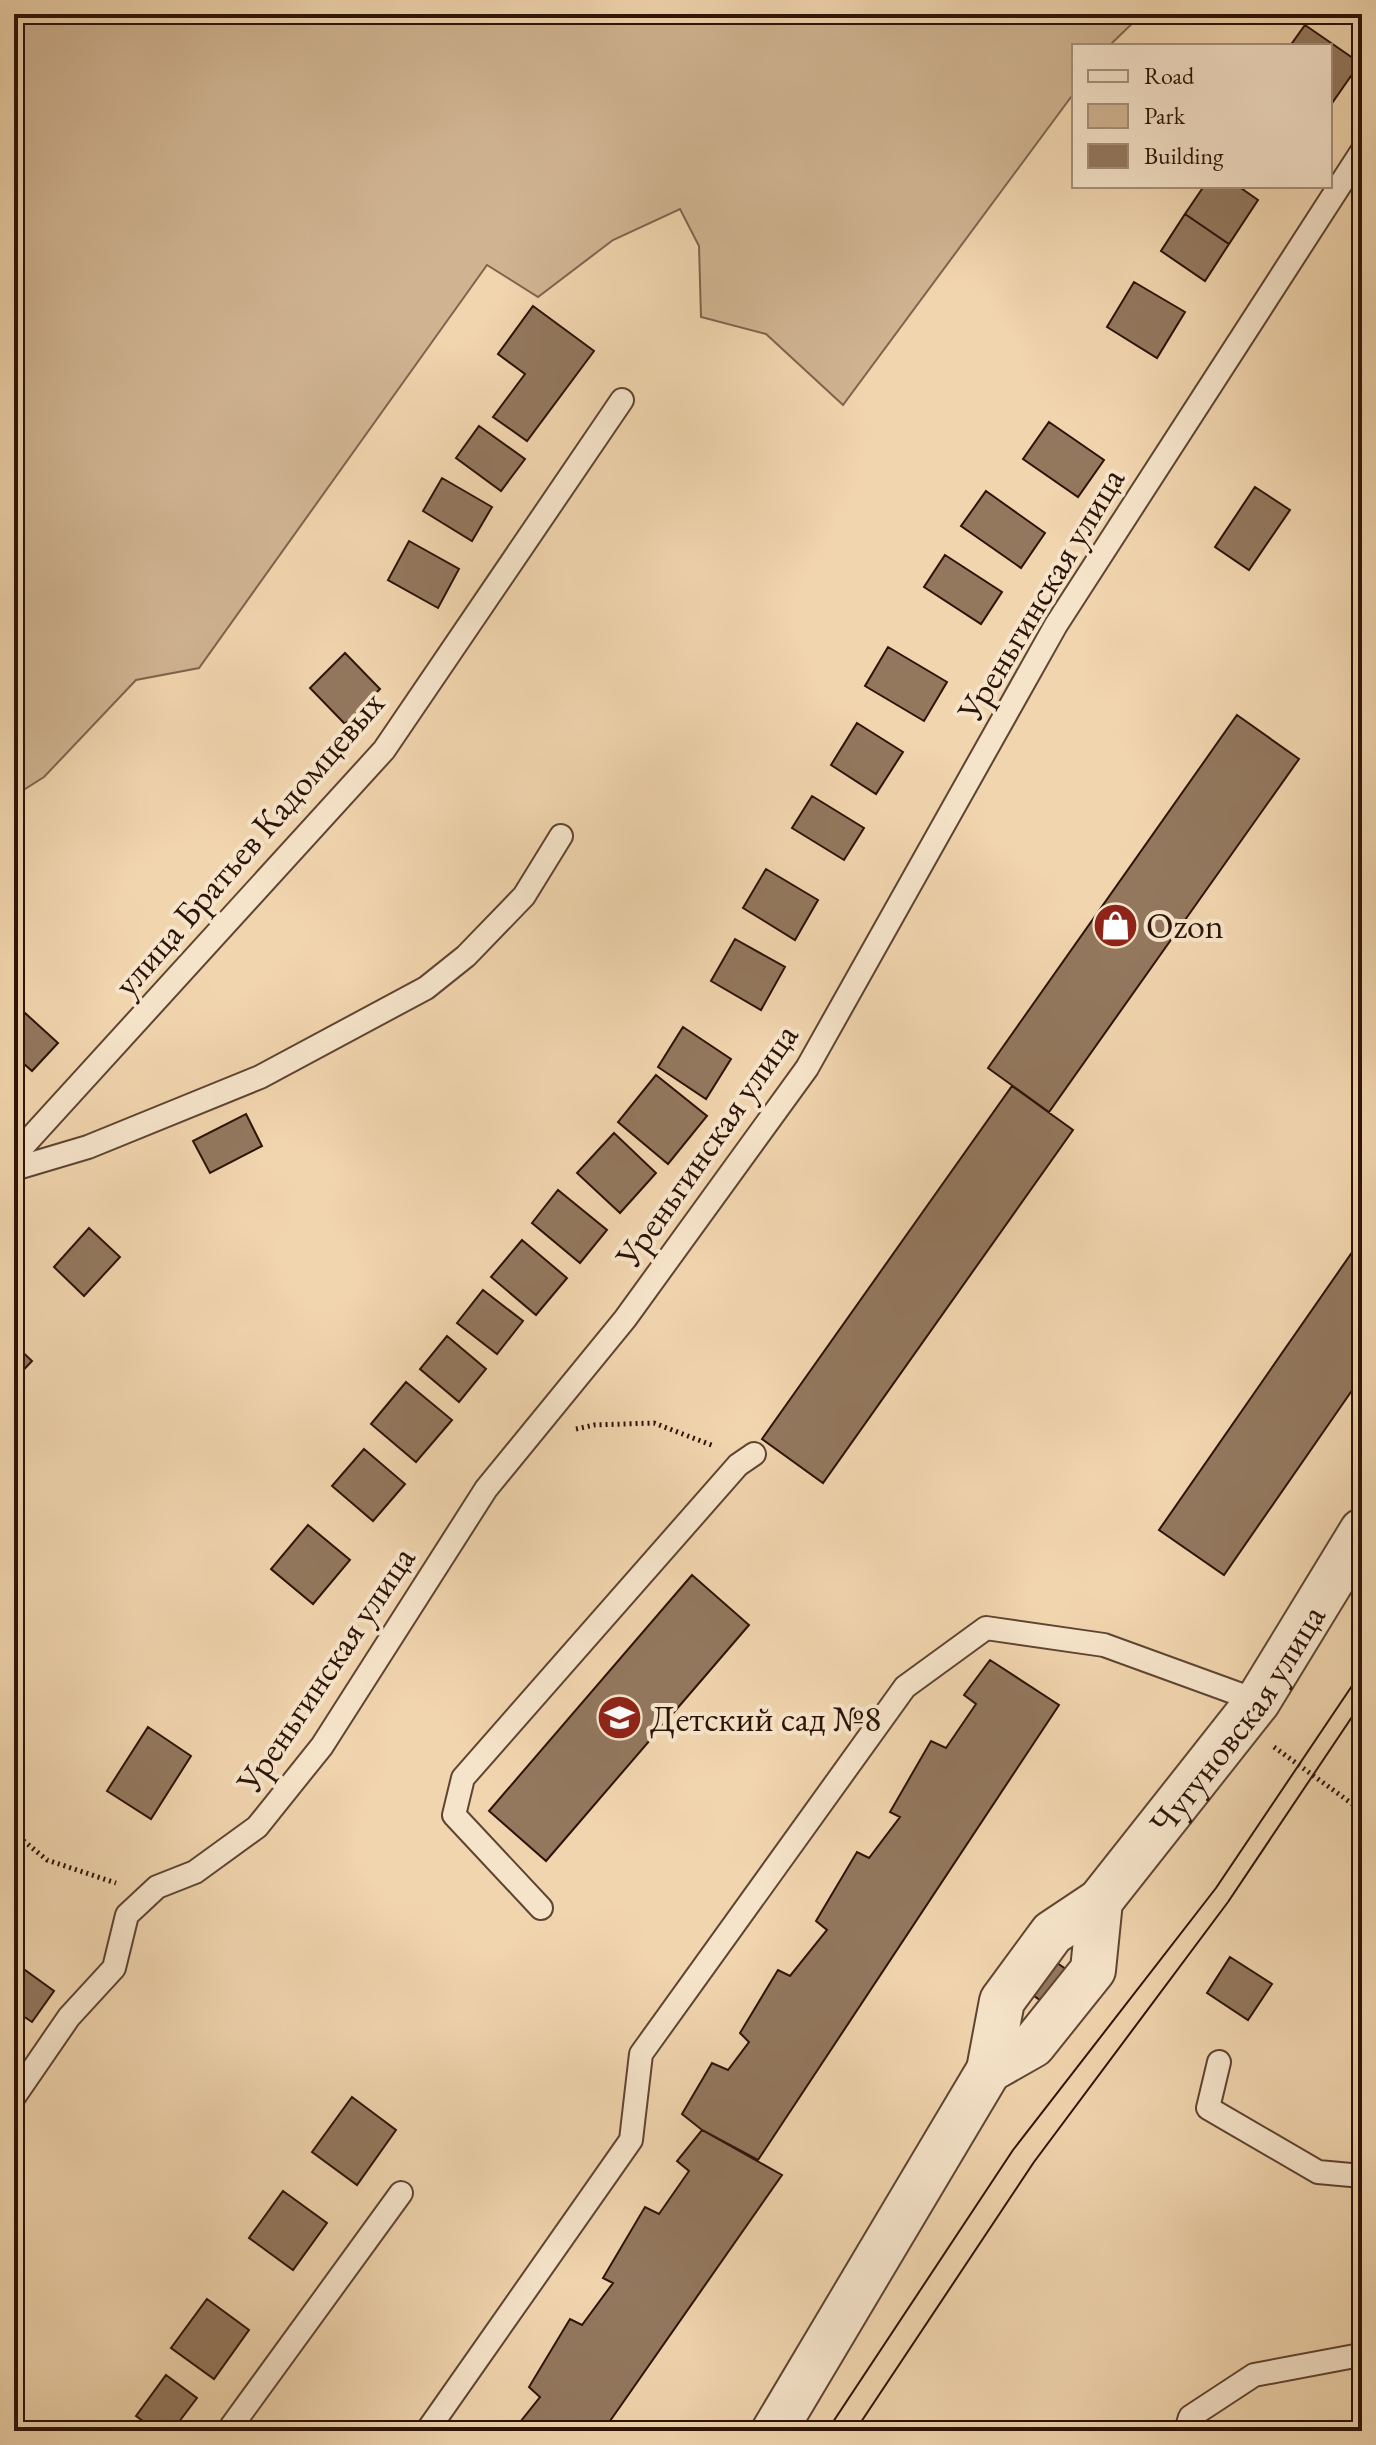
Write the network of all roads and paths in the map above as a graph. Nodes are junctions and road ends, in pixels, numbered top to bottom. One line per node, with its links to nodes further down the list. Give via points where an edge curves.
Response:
1 (1362, 151): 12 (lane, Уреньгинская улица, via 1056,625 807,1068 625,1319 486,1489 322,1746 257,1827 195,1872)
2 (622, 400): 4 (lane, улица Братьев Кадомцевых, via 384,750)
3 (561, 836): 5 (lane, via 524,896 466,956 426,988 260,1077 88,1147)
4 (14, 1156)
5 (14, 1169)
6 (569, 1431): 7 (path, via 654,1423)
7 (746, 1460): 13 (lane, via 463,1778 454,1815)
8 (1362, 1531): 9 (street, Чугуновская улица)
9 (1250, 1712): 10 (path); 20 (lane, via 1104,1645 986,1628 905,1687 641,2054 631,2140); 21 (street, Чугуновская улица, via 1100,1901 1093,1970 1033,2045 989,2070)
10 (1362, 1811)
11 (14, 1833): 12 (path, via 47,1860 110,1883)
12 (157, 1887): 15 (lane, Уреньгинская улица, via 127,1915 114,1968 69,2017)
13 (541, 1908)
14 (1219, 2062): 16 (lane, via 1208,2108 1318,2172)
15 (14, 2097)
16 (1362, 2176)
17 (401, 2193): 19 (lane)
18 (1362, 2358): 22 (lane, via 1254,2375 1190,2417)
19 (228, 2431)
20 (427, 2431)
21 (774, 2431)
22 (1186, 2431)

